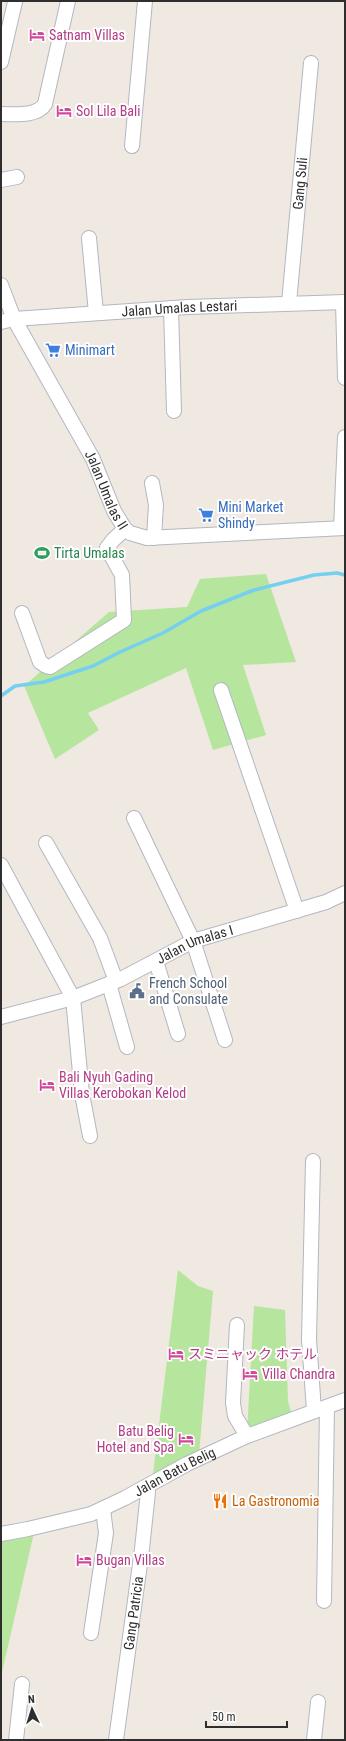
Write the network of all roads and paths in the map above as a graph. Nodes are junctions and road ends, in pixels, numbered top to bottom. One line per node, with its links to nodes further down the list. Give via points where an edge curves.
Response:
1 (68, 1): 6 (street, via 43,109)
2 (145, 1): 7 (street)
3 (16, 2): 4 (street)
4 (1, 62)
5 (311, 63): 13 (street, Gang Suli)
6 (1, 114)
7 (132, 146)
8 (17, 177): 9 (street)
9 (1, 180)
10 (89, 238): 15 (street)
11 (1, 284): 16 (street, Jalan Umalas II)
12 (344, 302): 13 (street, Jalan Umalas Lestari); 17 (street)
13 (289, 303): 14 (street, Jalan Umalas Lestari, via 266,306)
14 (171, 308): 15 (street, Jalan Umalas Lestari); 18 (street)
15 (96, 313): 16 (street, Jalan Umalas Lestari)
16 (8, 321): 22 (street, Jalan Umalas II, via 79,432 114,511)
17 (345, 378)
18 (174, 411)
19 (345, 437): 21 (street)
20 (152, 483): 23 (street, via 156,505)
21 (343, 528): 23 (street, Jalan Umalas II)
22 (125, 529): 23 (street, Jalan Umalas II, via 135,536); 24 (street, via 107,548 122,575 124,620 50,667 40,662)
23 (154, 538)
24 (22, 613)
25 (221, 690): 30 (street)
26 (134, 818): 31 (street)
27 (46, 844): 33 (street, via 100,938)
28 (1, 865): 34 (street)
29 (345, 893): 30 (street, Jalan Umalas I)
30 (298, 911): 31 (street, Jalan Umalas I)
31 (193, 942): 32 (street, Jalan Umalas I); 37 (street)
32 (156, 961): 33 (street, Jalan Umalas I); 36 (street)
33 (113, 982): 34 (street, Jalan Umalas I); 38 (street)
34 (73, 998): 35 (street, Jalan Umalas I); 39 (street, via 82,1094)
35 (1, 1017)
36 (178, 1034)
37 (225, 1040)
38 (127, 1047)
39 (90, 1136)
40 (313, 1161): 43 (street, via 309,1339)
41 (236, 1325): 44 (street, via 233,1403 235,1416)
42 (345, 1400): 43 (street, Jalan Batu Belig)
43 (320, 1409): 44 (street, Jalan Batu Belig); 48 (street)
44 (247, 1436): 45 (street, Jalan Batu Belig)
45 (146, 1487): 46 (street, Jalan Batu Belig); 53 (street, Gang Patricia, via 148,1492 142,1549)
46 (103, 1508): 47 (street, Jalan Batu Belig, via 57,1523); 49 (street, via 106,1533)
47 (1, 1534)
48 (324, 1601)
49 (91, 1633)
50 (22, 1684): 52 (street)
51 (318, 1702): 54 (street)
52 (16, 1740)
53 (116, 1740)
54 (314, 1740)

